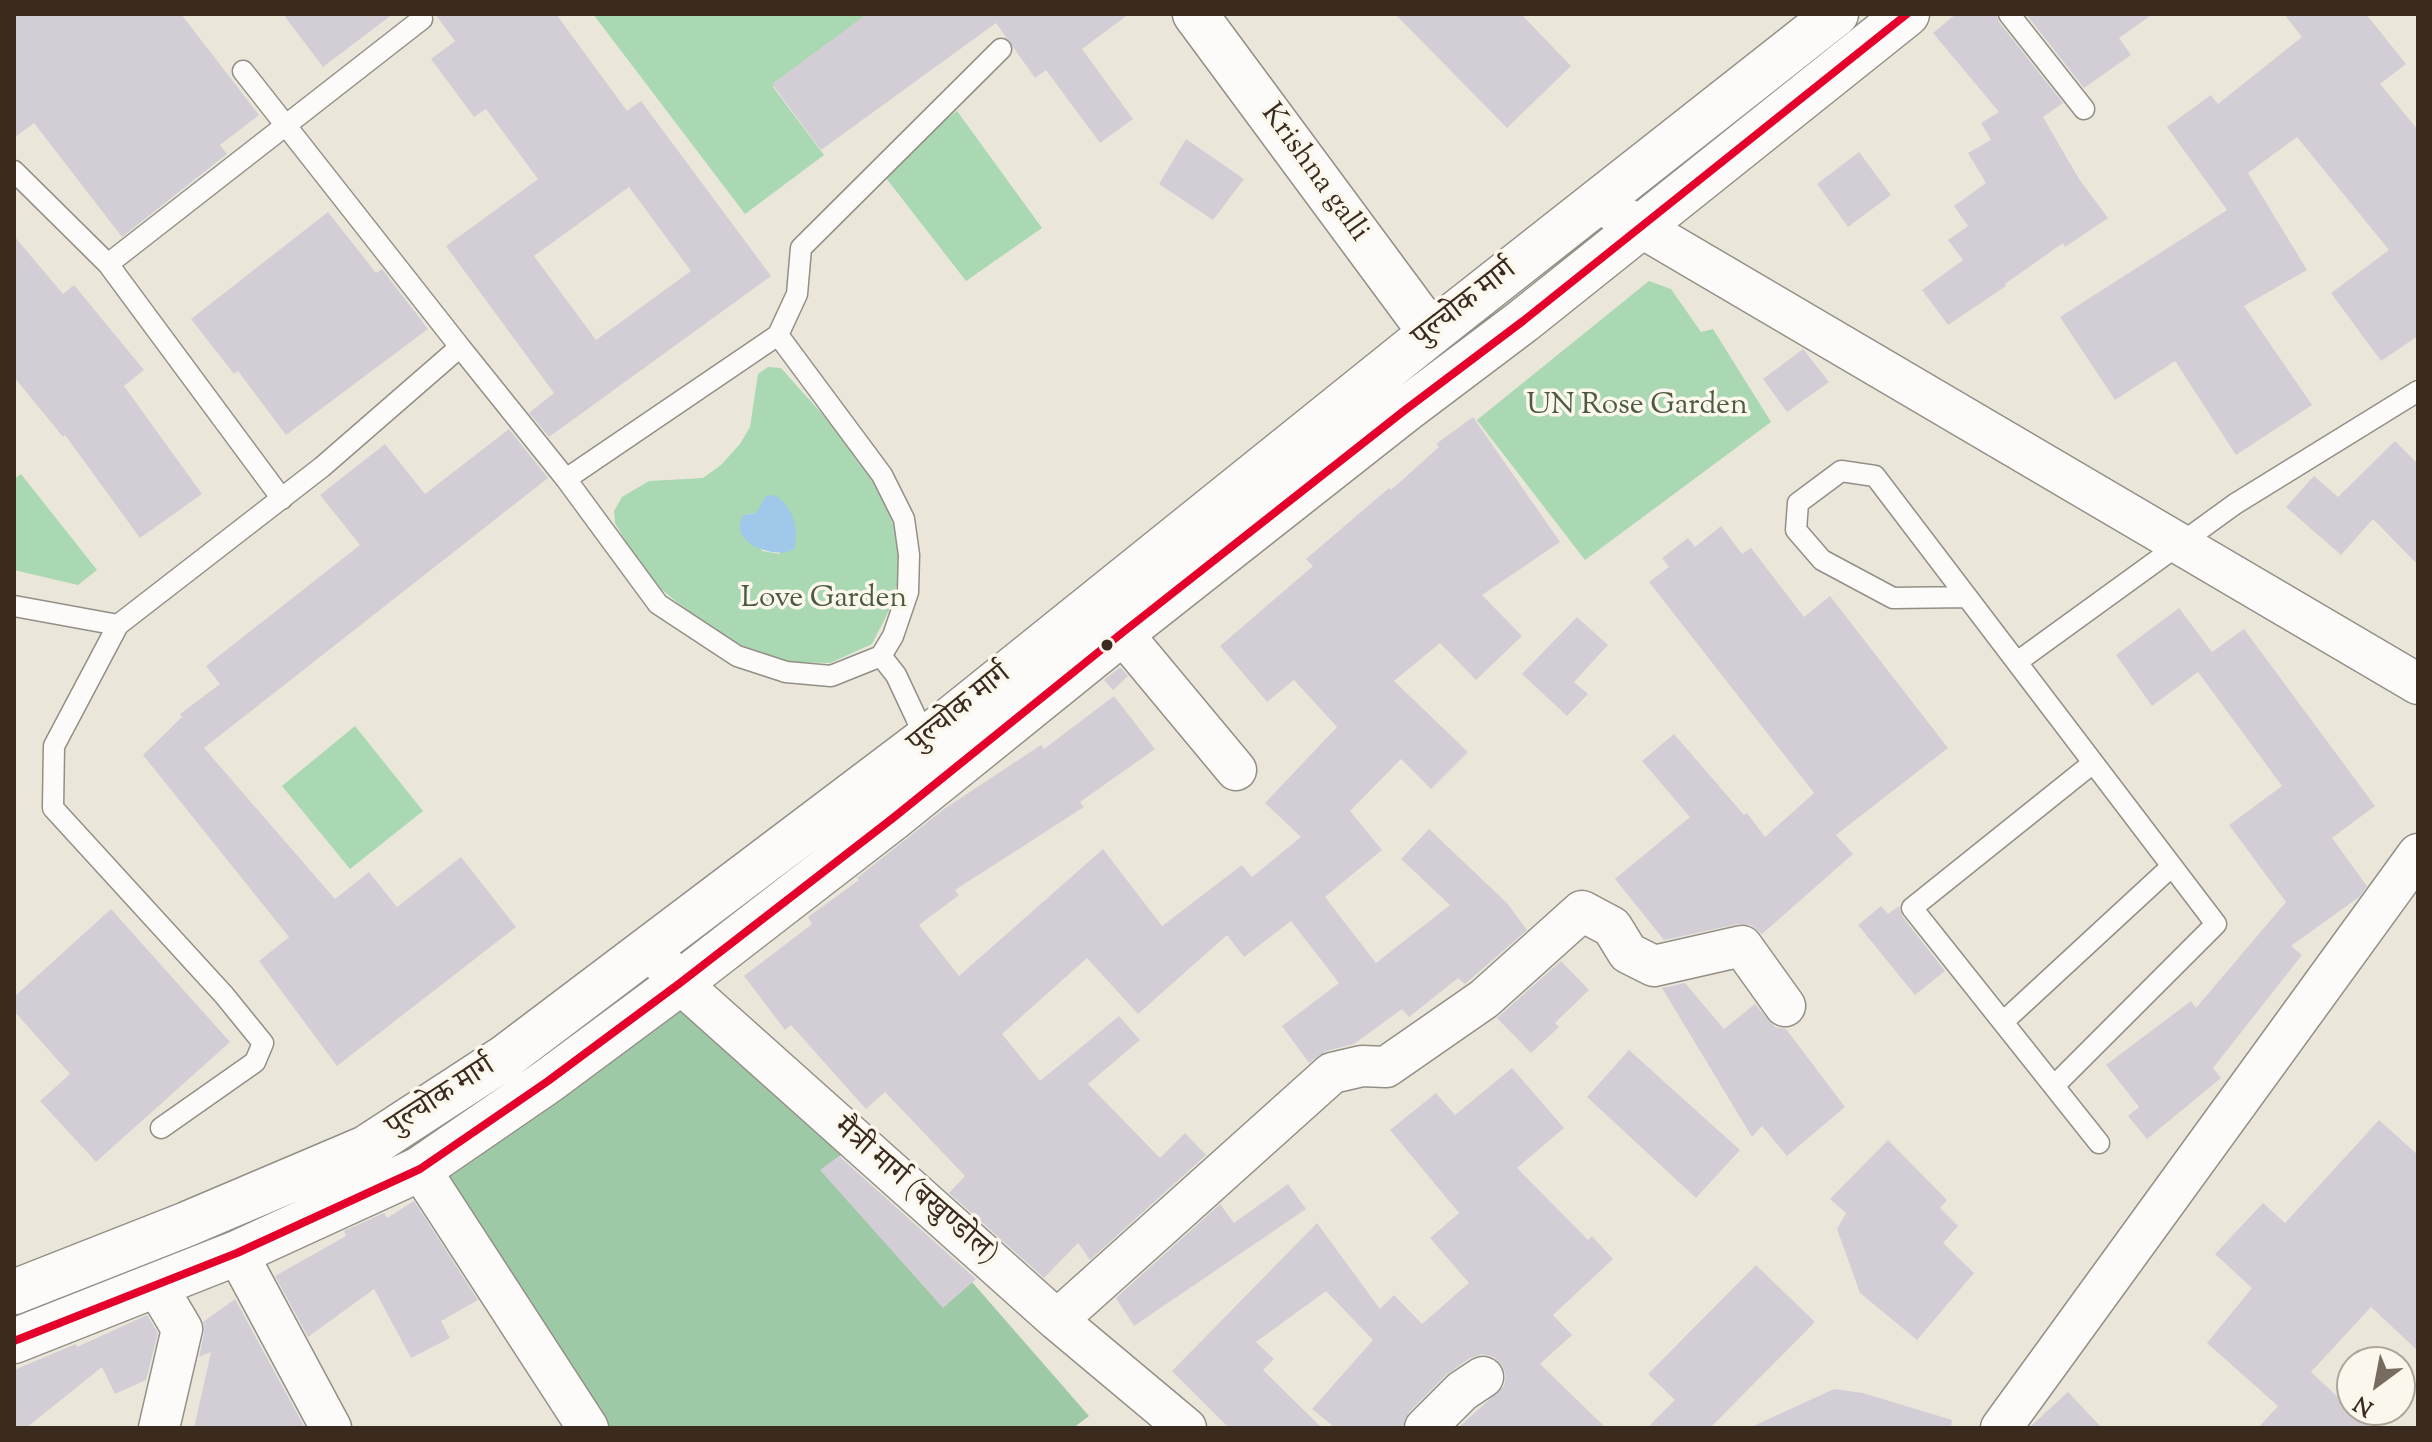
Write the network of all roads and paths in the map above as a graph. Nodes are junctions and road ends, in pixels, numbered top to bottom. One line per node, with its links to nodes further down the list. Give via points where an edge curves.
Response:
1 (1195, 14): 14 (main road, Krishna galli)
2 (1836, 14): 11 (main road, पुल्चोक मार्ग)
3 (1907, 14): 12 (main road, पुल्चोक मार्ग)
4 (2009, 14): 8 (lane)
5 (422, 19): 9 (lane)
6 (1001, 49): 15 (lane, via 801,248 797,294)
7 (243, 71): 9 (lane)
8 (2084, 109)
9 (285, 126): 13 (lane); 16 (lane)
10 (14, 171): 13 (lane)
11 (1598, 202): 12 (street); 14 (main road, पुल्चोक मार्ग)
12 (1640, 228): 20 (street); 24 (main road, पुल्चोक मार्ग)
13 (108, 264): 19 (lane)
14 (1431, 333): 28 (main road, पुल्चोक मार्ग)
15 (778, 335): 18 (lane); 25 (lane, via 882,475 904,519 908,592)
16 (460, 347): 18 (lane); 19 (lane)
17 (2418, 391): 20 (lane)
18 (566, 479): 25 (lane, via 658,604 737,656 786,672 831,676)
19 (282, 499): 23 (lane)
20 (2179, 543): 26 (lane); 27 (street)
21 (1967, 597): 21 (lane, via 1875,476 1841,471 1798,503 1796,530 1822,560 1893,598); 26 (lane)
22 (14, 606): 23 (lane)
23 (118, 625): 38 (lane, via 54,746 53,808 263,1043 255,1062)
24 (1122, 633): 30 (street); 34 (main road, पुल्चोक मार्ग)
25 (881, 656): 28 (lane, via 896,675)
26 (2017, 662): 29 (lane)
27 (2418, 684)
28 (926, 739): 33 (main road, पुल्चोक मार्ग)
29 (2093, 763): 32 (lane); 36 (lane, via 1912,908)
30 (1236, 770)
31 (2418, 854): 52 (street)
32 (2172, 866): 36 (lane); 37 (lane, via 2216,924)
33 (650, 950): 34 (street, मैत्री मार्ग (बखुण्डोल)); 43 (main road, पुल्चोक मार्ग, via 504,1058 366,1148)
34 (680, 983): 40 (main road, पुल्चोक मार्ग); 44 (street, मैत्री मार्ग (बखुण्डोल))
35 (1785, 1006): 44 (street, via 1742,946 1654,966 1628,953 1612,927 1582,911 1484,999 1386,1067 1332,1073)
36 (2003, 1022): 37 (lane)
37 (2054, 1086): 39 (lane)
38 (161, 1128)
39 (2099, 1143)
40 (420, 1169): 41 (main road, पुल्चोक मार्ग); 49 (street)
41 (237, 1253): 42 (main road, पुल्चोक मार्ग); 48 (street)
42 (156, 1285): 45 (main road, पुल्चोक मार्ग); 47 (street, via 182,1329)
43 (14, 1292)
44 (1057, 1320): 50 (street, मैत्री मार्ग (बखुण्डोल))
45 (14, 1341)
46 (1483, 1377): 51 (street)
47 (159, 1428)
48 (331, 1428)
49 (588, 1428)
50 (1186, 1428)
51 (1425, 1428)
52 (2001, 1428)

